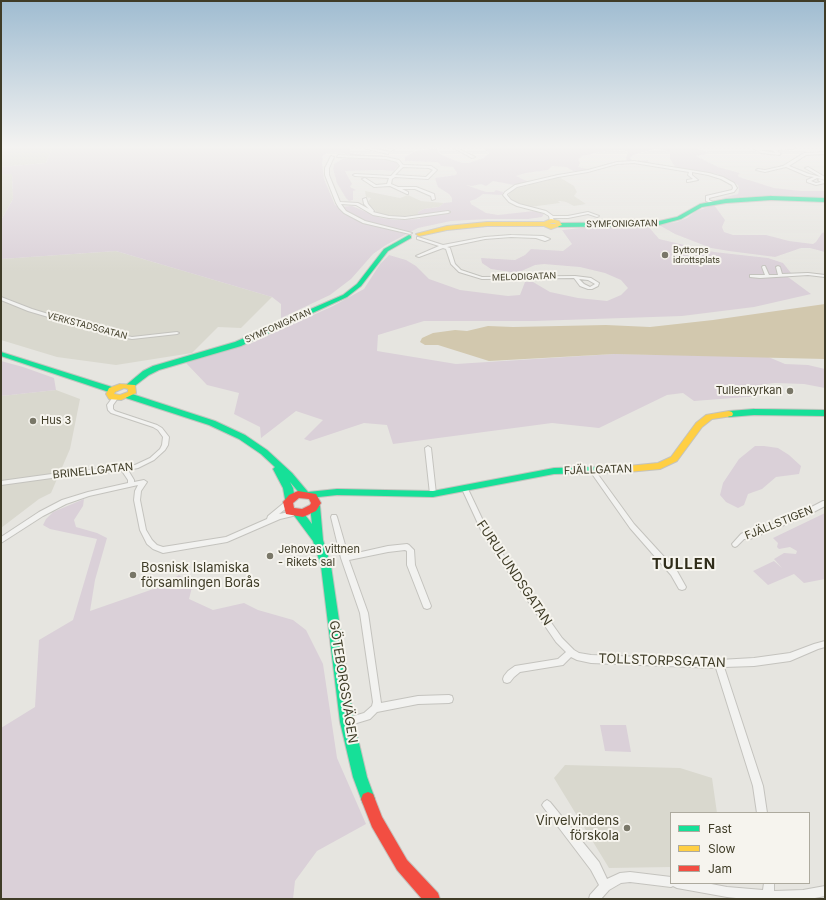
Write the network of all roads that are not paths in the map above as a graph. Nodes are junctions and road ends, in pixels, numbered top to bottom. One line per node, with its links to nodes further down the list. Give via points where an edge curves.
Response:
1 (332, 188): 9 (street)
2 (395, 188): 5 (street); 7 (street, via 415,188 432,195)
3 (512, 188): 14 (street, via 505,194 508,199 515,204 543,211)
4 (735, 188): 10 (street, via 730,192 707,197 707,200)
5 (407, 193)
6 (365, 199): 11 (street, via 372,210)
7 (433, 199)
8 (825, 200): 10 (street, SYMFONIGATAN, via 762,198)
9 (338, 203): 11 (street, via 357,204); 15 (street, via 345,212 360,220)
10 (713, 203): 14 (street, SYMFONIGATAN, via 661,223)
11 (370, 212): 12 (street, via 398,218)
12 (448, 212)
13 (597, 216): 14 (street, via 588,213)
14 (552, 222): 15 (street, SYMFONIGATAN, via 465,226)
15 (414, 236): 17 (street); 29 (street, SYMFONIGATAN, via 386,250 360,286 345,296 238,344 156,368)
16 (538, 238): 17 (street, via 500,237)
17 (444, 246): 18 (street); 25 (street, MELODIGATAN, via 448,248 454,264 460,271 482,278)
18 (418, 256)
19 (764, 267): 22 (street)
20 (778, 267): 23 (street)
21 (752, 276): 22 (street)
22 (767, 276): 23 (street)
23 (780, 276): 24 (street)
24 (825, 276)
25 (575, 277)
26 (1, 298): 27 (street, VERKSTADSGATAN, via 30,310 132,338)
27 (177, 333)
28 (1, 354): 30 (street)
29 (129, 386): 30 (street, via 119,386); 31 (street, via 133,390)
30 (114, 394): 31 (street, via 121,398); 35 (street, BRINELLGATAN, via 110,405 113,412 155,426 166,437 162,450 152,459 136,467)
31 (129, 396): 34 (street, via 229,430 254,445)
32 (825, 413): 36 (street, FJÄLLGATAN, via 754,412 709,417 699,425 679,454 668,462 648,468)
33 (428, 448): 42 (street)
34 (274, 463): 40 (street); 43 (street, via 288,488)
35 (124, 469): 37 (street, BRINELLGATAN); 38 (street, via 131,480)
36 (592, 470): 39 (street, FJÄLLGATAN, via 527,475); 53 (street, via 632,526 674,572)
37 (1, 483)
38 (131, 485): 48 (street, via 144,482 138,491 137,500 143,530 149,542 163,550 227,539); 49 (street, via 64,502)
39 (465, 490): 42 (street, FJÄLLGATAN); 56 (street, FURULUNDSGATAN, via 495,548)
40 (307, 494): 41 (street, FJÄLLGATAN); 43 (street, via 296,495); 45 (street, via 314,498)
41 (351, 494): 42 (street, FJÄLLGATAN); 45 (street, FJÄLLGATAN, via 326,498)
42 (433, 494)
43 (289, 501): 46 (street, via 289,510); 48 (street)
44 (825, 504): 51 (street, FJÄLLSTIGEN, via 748,537 743,536)
45 (315, 505): 46 (street, via 308,512); 50 (street, GÖTEBORGSVÄGEN)
46 (297, 513): 48 (street); 50 (street, GÖTEBORGSVÄGEN)
47 (334, 517): 52 (street)
48 (263, 523)
49 (1, 540)
50 (318, 540): 61 (street, GÖTEBORGSVÄGEN, via 326,566)
51 (735, 544)
52 (345, 558): 54 (street, via 408,547 411,566); 60 (street, via 364,612 377,702)
53 (682, 587)
54 (427, 606)
55 (825, 644): 57 (street, TOLLSTORPSGATAN, via 790,656)
56 (570, 652): 57 (street, TOLLSTORPSGATAN, via 591,659); 58 (street, via 560,662 518,669)
57 (719, 664): 63 (street, via 758,786)
58 (507, 680)
59 (449, 699): 60 (street, via 418,700)
60 (374, 708): 61 (street, via 367,716)
61 (347, 722): 70 (street, GÖTEBORGSVÄGEN, via 360,777 377,822 402,864)
62 (547, 805): 67 (street, via 595,866)
63 (762, 812)
64 (670, 882): 67 (street, via 620,878)
65 (683, 884): 69 (street)
66 (769, 884): 69 (street)
67 (605, 886): 71 (street)
68 (825, 891): 69 (street)
69 (768, 898)
70 (432, 899)
71 (594, 899)

